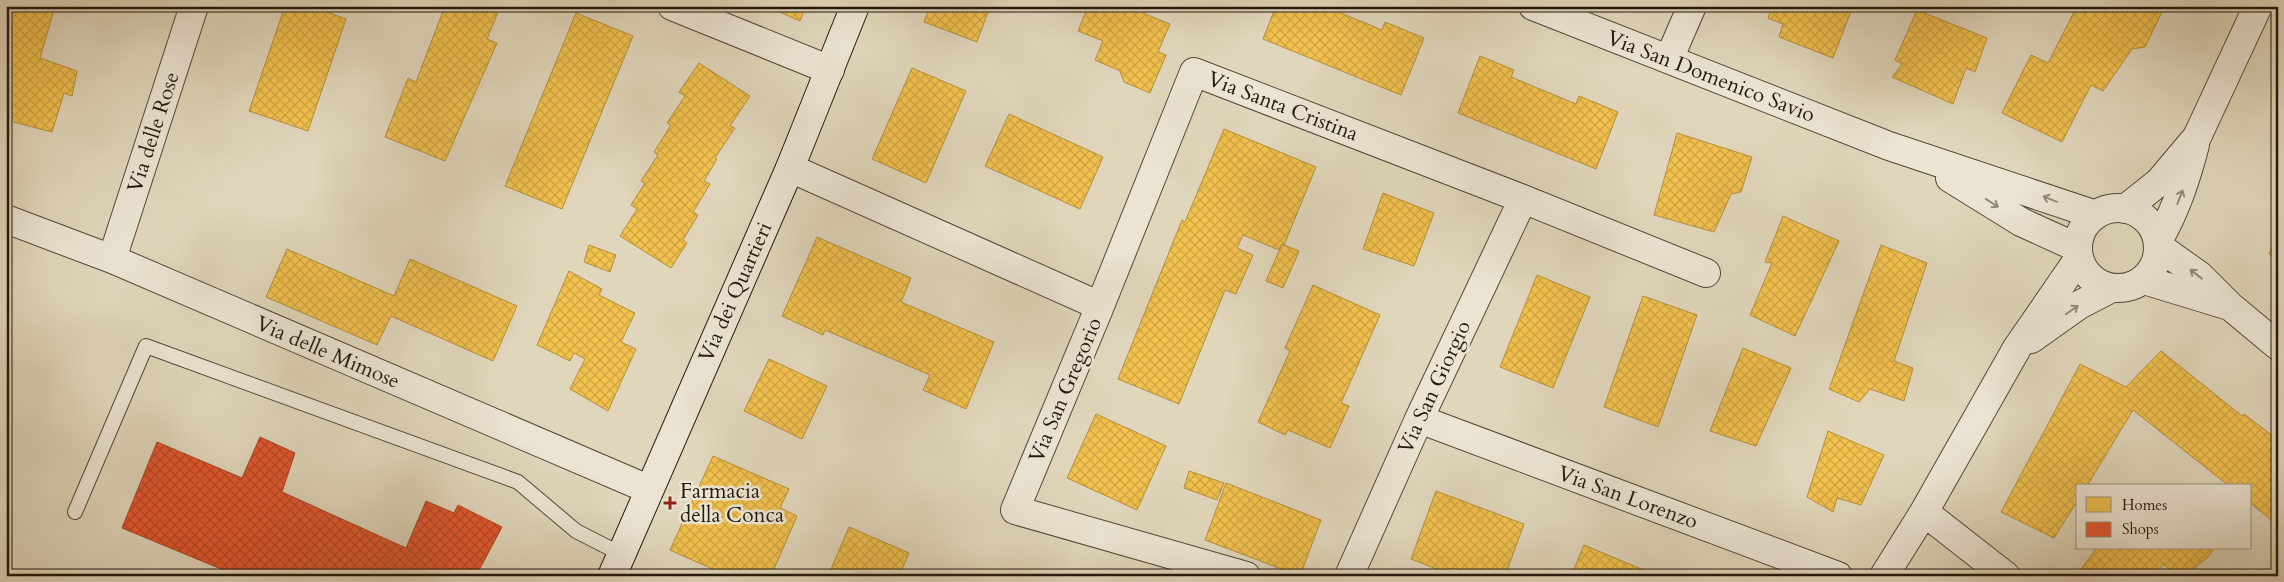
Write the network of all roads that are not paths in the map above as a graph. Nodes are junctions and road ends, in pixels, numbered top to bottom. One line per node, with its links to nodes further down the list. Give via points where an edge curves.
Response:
1 (194, 6): 18 (street, Via delle Rose)
2 (672, 6): 8 (street)
3 (856, 6): 8 (street, Via dei Quartieri)
4 (1533, 6): 7 (street, Via San Domenico Savio)
5 (1692, 6): 7 (street)
6 (2258, 6): 9 (street)
7 (1669, 59): 10 (street, Via San Domenico Savio)
8 (830, 70): 11 (street, Via dei Quartieri)
9 (2198, 137): 13 (street, via 2159,182); 16 (street, one-way to 9, via 2183,190)
10 (1888, 146): 14 (street, Via San Domenico Savio, one-way to 10); 17 (street, Via San Domenico Savio, one-way to 17, via 1964,185 2021,222)
11 (790, 168): 22 (street, Via San Gregorio); 27 (street, Via dei Quartieri)
12 (1522, 199): 19 (street); 22 (street, Via Santa Cristina, via 1194,72); 26 (street, Via San Giorgio)
13 (2125, 209): 14 (street, via 2115,208); 16 (street, via 2146,220 2154,229)
14 (2096, 215): 17 (street, via 2080,235)
15 (6, 219): 18 (street, Via delle Mimose)
16 (2158, 244): 20 (street, via 2154,265); 23 (street, one-way to 16, via 2200,276)
17 (2078, 253): 21 (street, via 2091,278); 25 (street)
18 (112, 258): 27 (street, Via delle Mimose)
19 (1706, 273)
20 (2144, 280): 21 (street, via 2134,286); 23 (street)
21 (2112, 288): 25 (street, one-way to 21, via 2079,305)
22 (1100, 306): 31 (street, Via San Gregorio, via 1014,510)
23 (2230, 306): 24 (street)
24 (2278, 346)
25 (2017, 348): 29 (street)
26 (1418, 419): 32 (street, Via San Giorgio); 33 (street, Via San Lorenzo)
27 (648, 489): 30 (street, Via dei Quartieri)
28 (75, 512): 30 (lane, via 146,346 518,482)
29 (1924, 512): 34 (street); 35 (street)
30 (616, 565)
31 (1246, 576)
32 (1349, 576)
33 (1838, 576)
34 (1884, 576)
35 (2006, 576)

